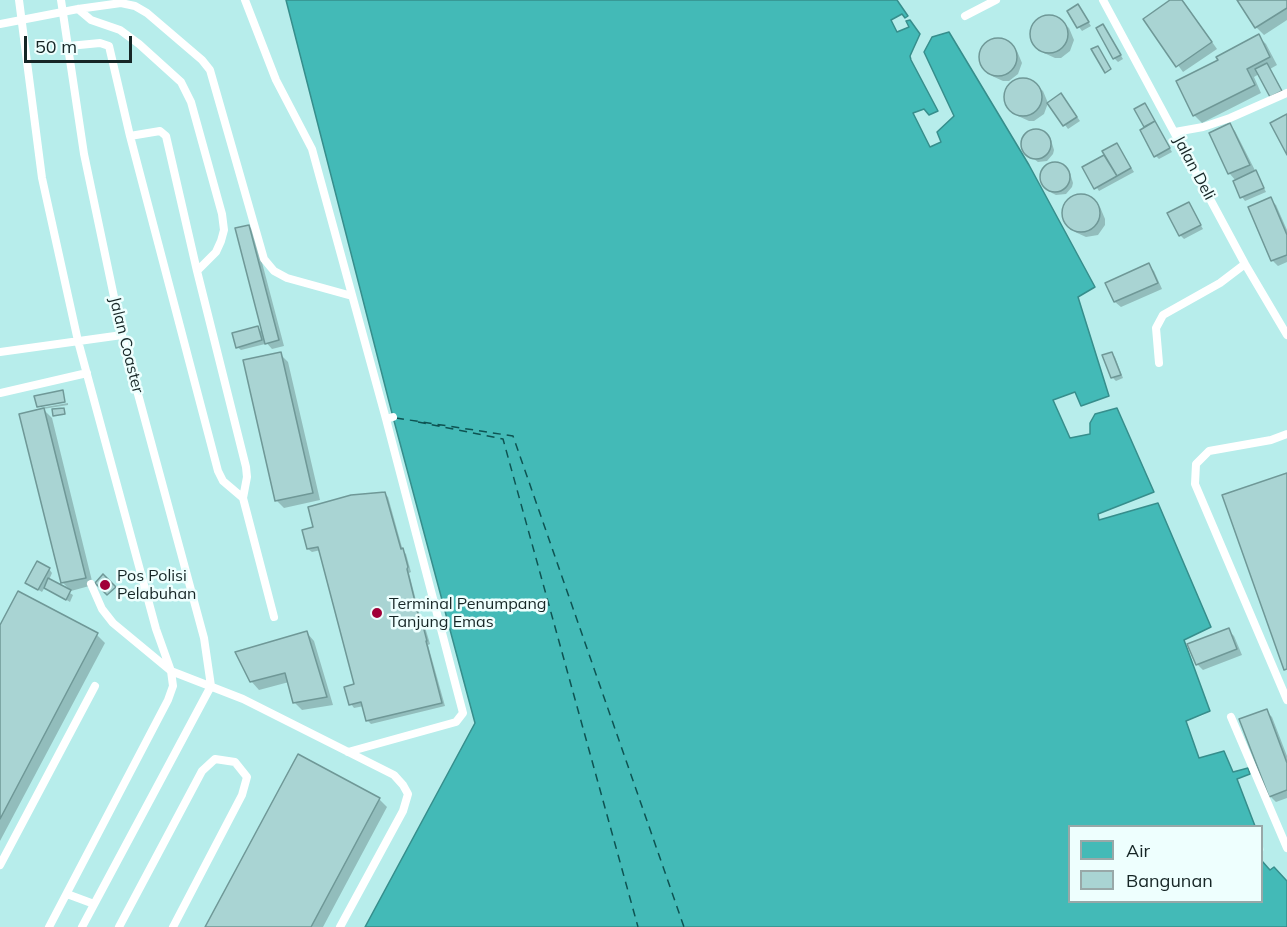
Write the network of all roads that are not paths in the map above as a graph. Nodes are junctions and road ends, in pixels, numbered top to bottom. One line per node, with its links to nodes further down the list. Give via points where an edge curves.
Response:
1 (19, 0): 9 (lane)
2 (61, 0): 7 (lane, Jalan Coaster)
3 (245, 0): 17 (lane, via 276,80 312,149)
4 (996, 0): 8 (lane)
5 (1103, 0): 13 (lane, Jalan Deli)
6 (78, 9): 7 (lane); 16 (lane, via 91,20 120,30 140,44 180,82 191,102 224,230 216,252); 17 (lane, via 121,3 135,6 201,60 215,80 264,259 287,278)
7 (63, 12): 9 (lane); 11 (lane, Jalan Coaster)
8 (965, 16)
9 (22, 19): 10 (lane); 20 (lane, via 42,178)
10 (0, 24)
11 (69, 46): 14 (lane, via 109,46); 18 (lane, Jalan Coaster, via 84,154)
12 (1287, 93): 13 (lane, via 1230,118)
13 (1175, 132): 15 (lane, Jalan Deli)
14 (130, 136): 16 (lane, via 160,131 166,136); 26 (lane, via 218,471 223,481)
15 (1245, 264): 19 (lane, Jalan Deli); 22 (lane, via 1163,315 1156,327)
16 (197, 271): 26 (lane, via 246,467)
17 (352, 296): 34 (lane, via 389,418 463,713 456,722)
18 (122, 335): 20 (lane); 31 (lane, Jalan Coaster, via 204,638)
19 (1287, 335)
20 (78, 341): 21 (lane); 23 (lane)
21 (0, 352)
22 (1159, 363)
23 (87, 373): 24 (lane); 29 (lane, via 156,629)
24 (0, 393)
25 (1287, 434): 32 (lane, via 1209,451 1196,464 1195,484)
26 (243, 498): 28 (lane)
27 (91, 584): 29 (lane, via 102,609 113,622)
28 (274, 617)
29 (171, 671): 31 (lane); 37 (lane, via 173,686 168,700)
30 (95, 686): 36 (lane)
31 (211, 686): 34 (lane); 38 (lane)
32 (1287, 700)
33 (1231, 717): 35 (lane)
34 (348, 752): 43 (lane, via 394,775 408,794 403,811)
35 (1287, 848)
36 (0, 865)
37 (67, 894): 38 (lane); 39 (lane)
38 (94, 904): 40 (lane)
39 (49, 927)
40 (82, 927)
41 (119, 927): 42 (lane, via 202,771 215,759 235,762 247,777 242,795)
42 (173, 927)
43 (340, 927)

